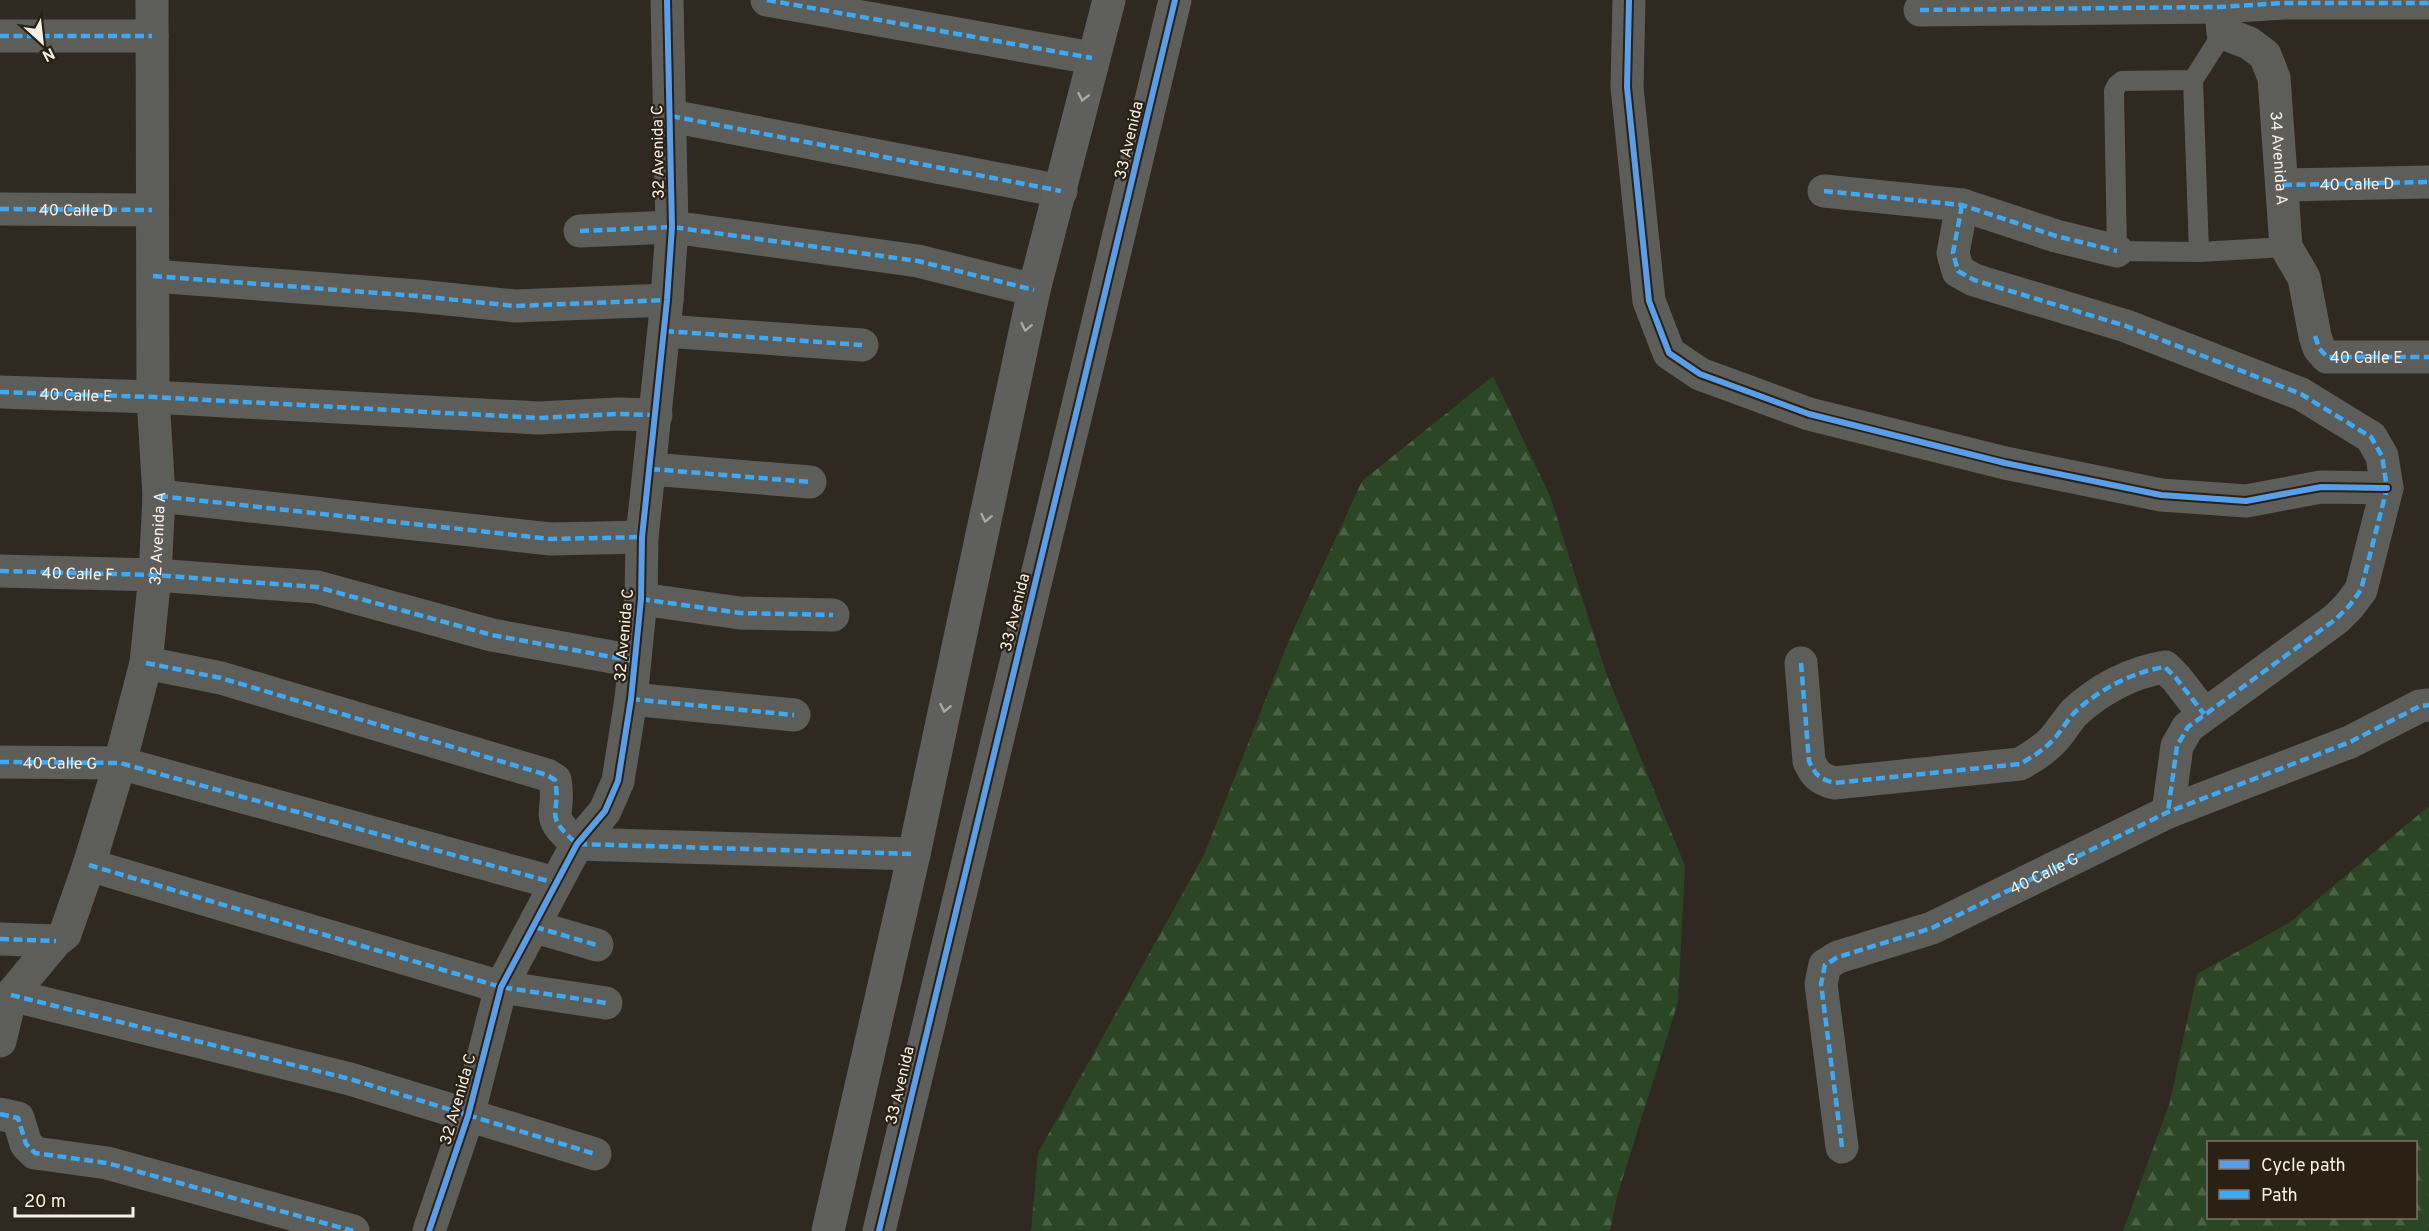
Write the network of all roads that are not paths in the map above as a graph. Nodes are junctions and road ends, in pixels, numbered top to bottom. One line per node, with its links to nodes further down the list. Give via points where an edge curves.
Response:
1 (152, 0): 11 (street, 32 Avenida A)
2 (667, 0): 14 (street, 32 Avenida C)
3 (767, 0): 12 (street)
4 (1109, 0): 12 (street)
5 (1175, 0): 74 (street, 33 Avenida)
6 (1629, 0): 38 (street, via 1627,87 1649,301 1669,353 1700,374 1809,414 2005,463 2161,495 2246,501 2321,487)
7 (2429, 3): 9 (street, via 2284,3)
8 (1920, 10): 9 (street)
9 (2221, 13): 13 (lane); 16 (street, 34 Avenida A, via 2265,56 2274,78)
10 (0, 36): 11 (street)
11 (152, 36): 21 (street, 32 Avenida A)
12 (1092, 58): 17 (street, one-way to 17)
13 (2193, 80): 25 (lane, via 2122,81 2116,85); 26 (lane)
14 (671, 116): 17 (street); 22 (street, 32 Avenida C)
15 (2429, 182): 16 (street, 40 Calle D)
16 (2283, 185): 24 (street, 34 Avenida A)
17 (1061, 191): 28 (street)
18 (1824, 191): 19 (street)
19 (1962, 206): 25 (street); 38 (street, via 1953,253 1958,271 1974,280 2126,326 2301,394 2371,437 2382,456)
20 (0, 209): 21 (street, 40 Calle D)
21 (152, 210): 27 (street, 32 Avenida A)
22 (672, 227): 23 (street); 28 (street, via 918,261); 29 (street, 32 Avenida C)
23 (580, 231)
24 (2286, 247): 26 (lane); 30 (street, 34 Avenida A, via 2304,278)
25 (2117, 251): 26 (lane)
26 (2199, 252)
27 (153, 276): 29 (street); 34 (street, 32 Avenida A)
28 (1034, 290): 56 (street, one-way to 56)
29 (666, 315): 31 (street); 35 (street, 32 Avenida C)
30 (2315, 336): 32 (street, 40 Calle E, via 2327,357)
31 (862, 345)
32 (2429, 357)
33 (0, 392): 34 (street, 40 Calle E)
34 (153, 397): 35 (street, 40 Calle E, via 539,418); 39 (street, 32 Avenida A)
35 (656, 415): 36 (street, 32 Avenida C)
36 (651, 469): 37 (street); 40 (street, 32 Avenida C)
37 (810, 482)
38 (2387, 488): 50 (street, via 2361,590 2349,606)
39 (159, 496): 40 (street, via 551,539); 42 (street, 32 Avenida A)
40 (642, 537): 43 (street, 32 Avenida C)
41 (0, 571): 42 (street, 40 Calle F)
42 (154, 575): 45 (street, 40 Calle F, via 317,587 492,635); 46 (street, 32 Avenida A)
43 (641, 599): 44 (street, via 740,613); 45 (street, 32 Avenida C)
44 (833, 615)
45 (634, 661): 48 (street, 32 Avenida C)
46 (146, 663): 53 (street, 32 Avenida A); 55 (street, via 221,678 547,775 555,780 557,825)
47 (1801, 663): 50 (street, via 1809,761 1821,780 1833,783 2020,764 2039,753 2074,714 2104,689 2147,670 2165,668)
48 (631, 699): 51 (street); 55 (street, 32 Avenida C, via 618,782 605,811)
49 (2429, 705): 54 (street, 40 Calle G, via 2350,742)
50 (2204, 714): 54 (street, via 2188,727 2177,746)
51 (794, 715)
52 (0, 762): 53 (street, 40 Calle G)
53 (120, 763): 57 (street, 32 Avenida A); 58 (street, 40 Calle G)
54 (2168, 812): 69 (street, 40 Calle G, via 1932,928 1825,964 1821,984)
55 (577, 844): 56 (street); 58 (street, 32 Avenida C)
56 (914, 854): 73 (street)
57 (89, 865): 61 (street, 32 Avenida A, via 65,934); 63 (street)
58 (555, 883): 59 (street, 32 Avenida C)
59 (535, 927): 62 (street); 63 (street, 32 Avenida C)
60 (0, 939): 61 (street)
61 (56, 940): 64 (street, 32 Avenida A)
62 (597, 945)
63 (501, 987): 65 (street); 68 (street, 32 Avenida C)
64 (11, 995): 66 (street, 32 Avenida A); 68 (street, via 350,1079)
65 (606, 1003)
66 (0, 1041)
67 (0, 1114): 71 (street, via 18,1118 26,1144 34,1153 107,1163)
68 (468, 1116): 70 (street); 72 (street, 32 Avenida C)
69 (1842, 1147)
70 (595, 1154)
71 (353, 1231)
72 (429, 1231)
73 (828, 1231)
74 (879, 1231)

